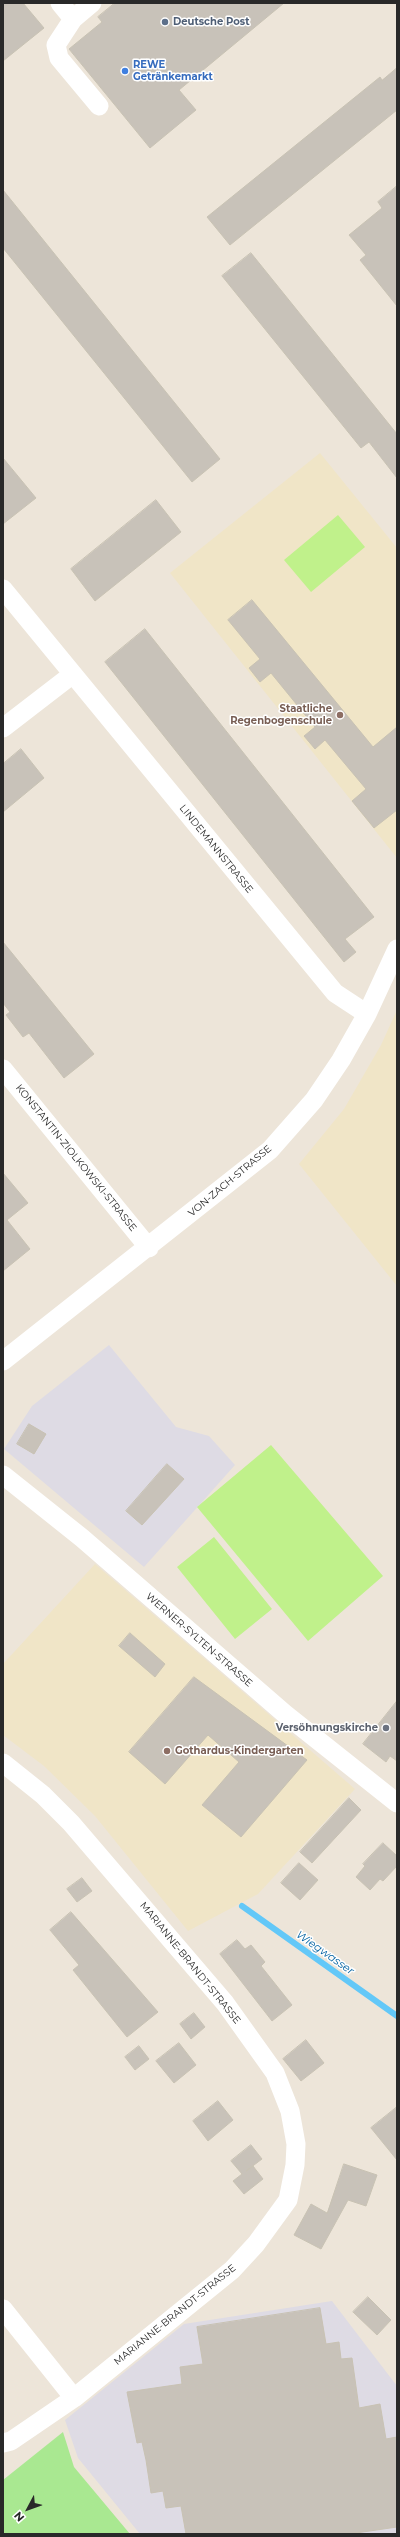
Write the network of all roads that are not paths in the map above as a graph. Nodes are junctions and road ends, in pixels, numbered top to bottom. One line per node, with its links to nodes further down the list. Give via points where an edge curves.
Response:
1 (60, 3): 3 (street)
2 (92, 3): 3 (street)
3 (73, 19): 4 (street, via 56,45 59,58)
4 (99, 106)
5 (3, 589): 6 (street, LINDEMANNSTRASSE)
6 (73, 674): 7 (street); 9 (street, LINDEMANNSTRASSE, via 335,993)
7 (3, 728)
8 (397, 949): 9 (street, VON-ZACH-STRASSE)
9 (367, 1014): 11 (street, VON-ZACH-STRASSE, via 314,1100 270,1150)
10 (3, 1069): 11 (street, KONSTANTIN-ZIOLKOWSKI-STRASSE)
11 (149, 1248): 12 (street, VON-ZACH-STRASSE)
12 (3, 1362)
13 (3, 1475): 15 (street, WERNER-SYLTEN-STRASSE, via 82,1538 285,1714)
14 (3, 1764): 17 (street, MARIANNE-BRANDT-STRASSE, via 43,1795 71,1823 225,2003 275,2073 290,2111 296,2144 288,2200 256,2244 232,2270)
15 (397, 1803)
16 (3, 2309): 17 (street)
17 (74, 2398): 18 (street, MARIANNE-BRANDT-STRASSE, via 10,2441)
18 (3, 2443)

